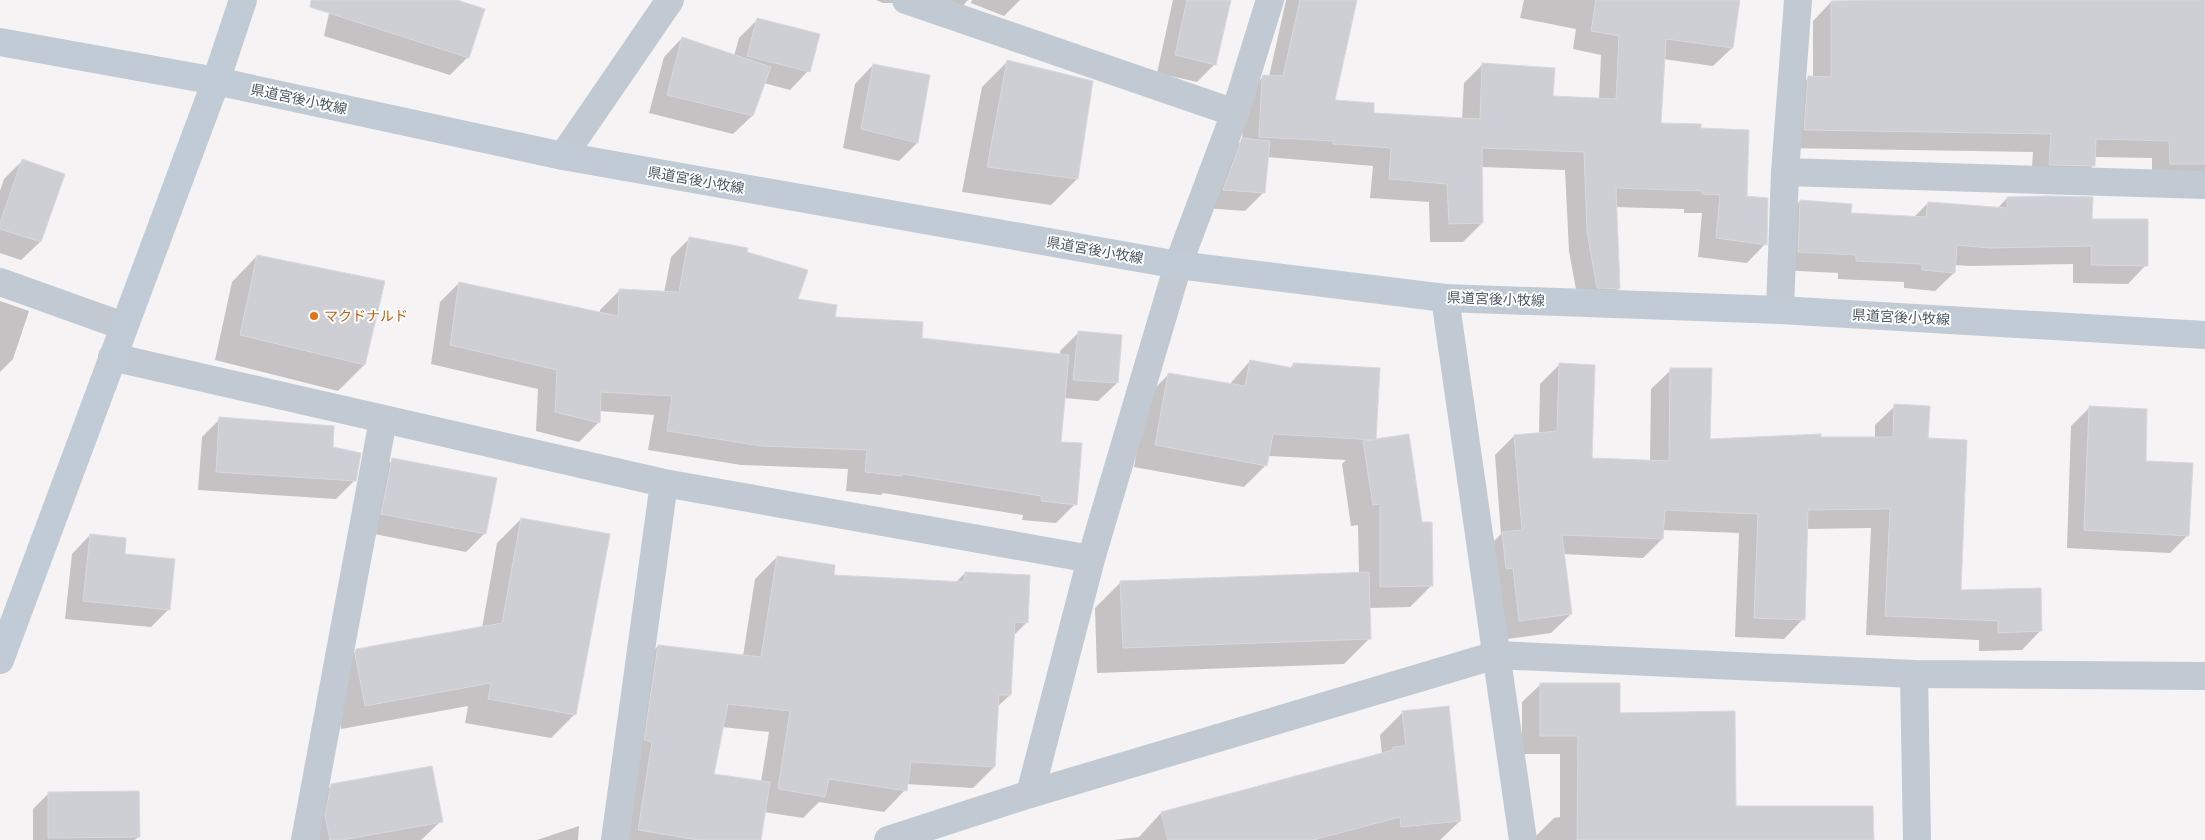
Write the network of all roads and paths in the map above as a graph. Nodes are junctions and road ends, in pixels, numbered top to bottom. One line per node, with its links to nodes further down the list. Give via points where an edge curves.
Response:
1 (243, 0): 7 (main road)
2 (670, 0): 9 (street)
3 (906, 0): 8 (street)
4 (1270, 0): 8 (street)
5 (1798, 0): 10 (street)
6 (0, 42): 7 (main road, 県道宮後小牧線)
7 (216, 81): 9 (main road, 県道宮後小牧線); 16 (main road)
8 (1235, 113): 12 (street)
9 (563, 156): 12 (main road, 県道宮後小牧線)
10 (1785, 172): 11 (street); 15 (street)
11 (2205, 185)
12 (1178, 265): 14 (main road, 県道宮後小牧線); 21 (street)
13 (0, 282): 16 (street)
14 (1445, 298): 15 (main road, 県道宮後小牧線); 22 (street)
15 (1780, 310): 17 (main road, 県道宮後小牧線)
16 (123, 326): 18 (main road)
17 (2205, 335)
18 (112, 357): 19 (street); 23 (main road)
19 (383, 420): 20 (street); 27 (street)
20 (664, 483): 21 (street); 28 (street)
21 (1091, 559): 26 (street)
22 (1496, 655): 24 (street); 26 (street); 30 (street)
23 (0, 660)
24 (1914, 674): 25 (street); 31 (street)
25 (2205, 676)
26 (1030, 794): 29 (street)
27 (305, 840)
28 (614, 840)
29 (888, 840)
30 (1523, 840)
31 (1917, 840)

